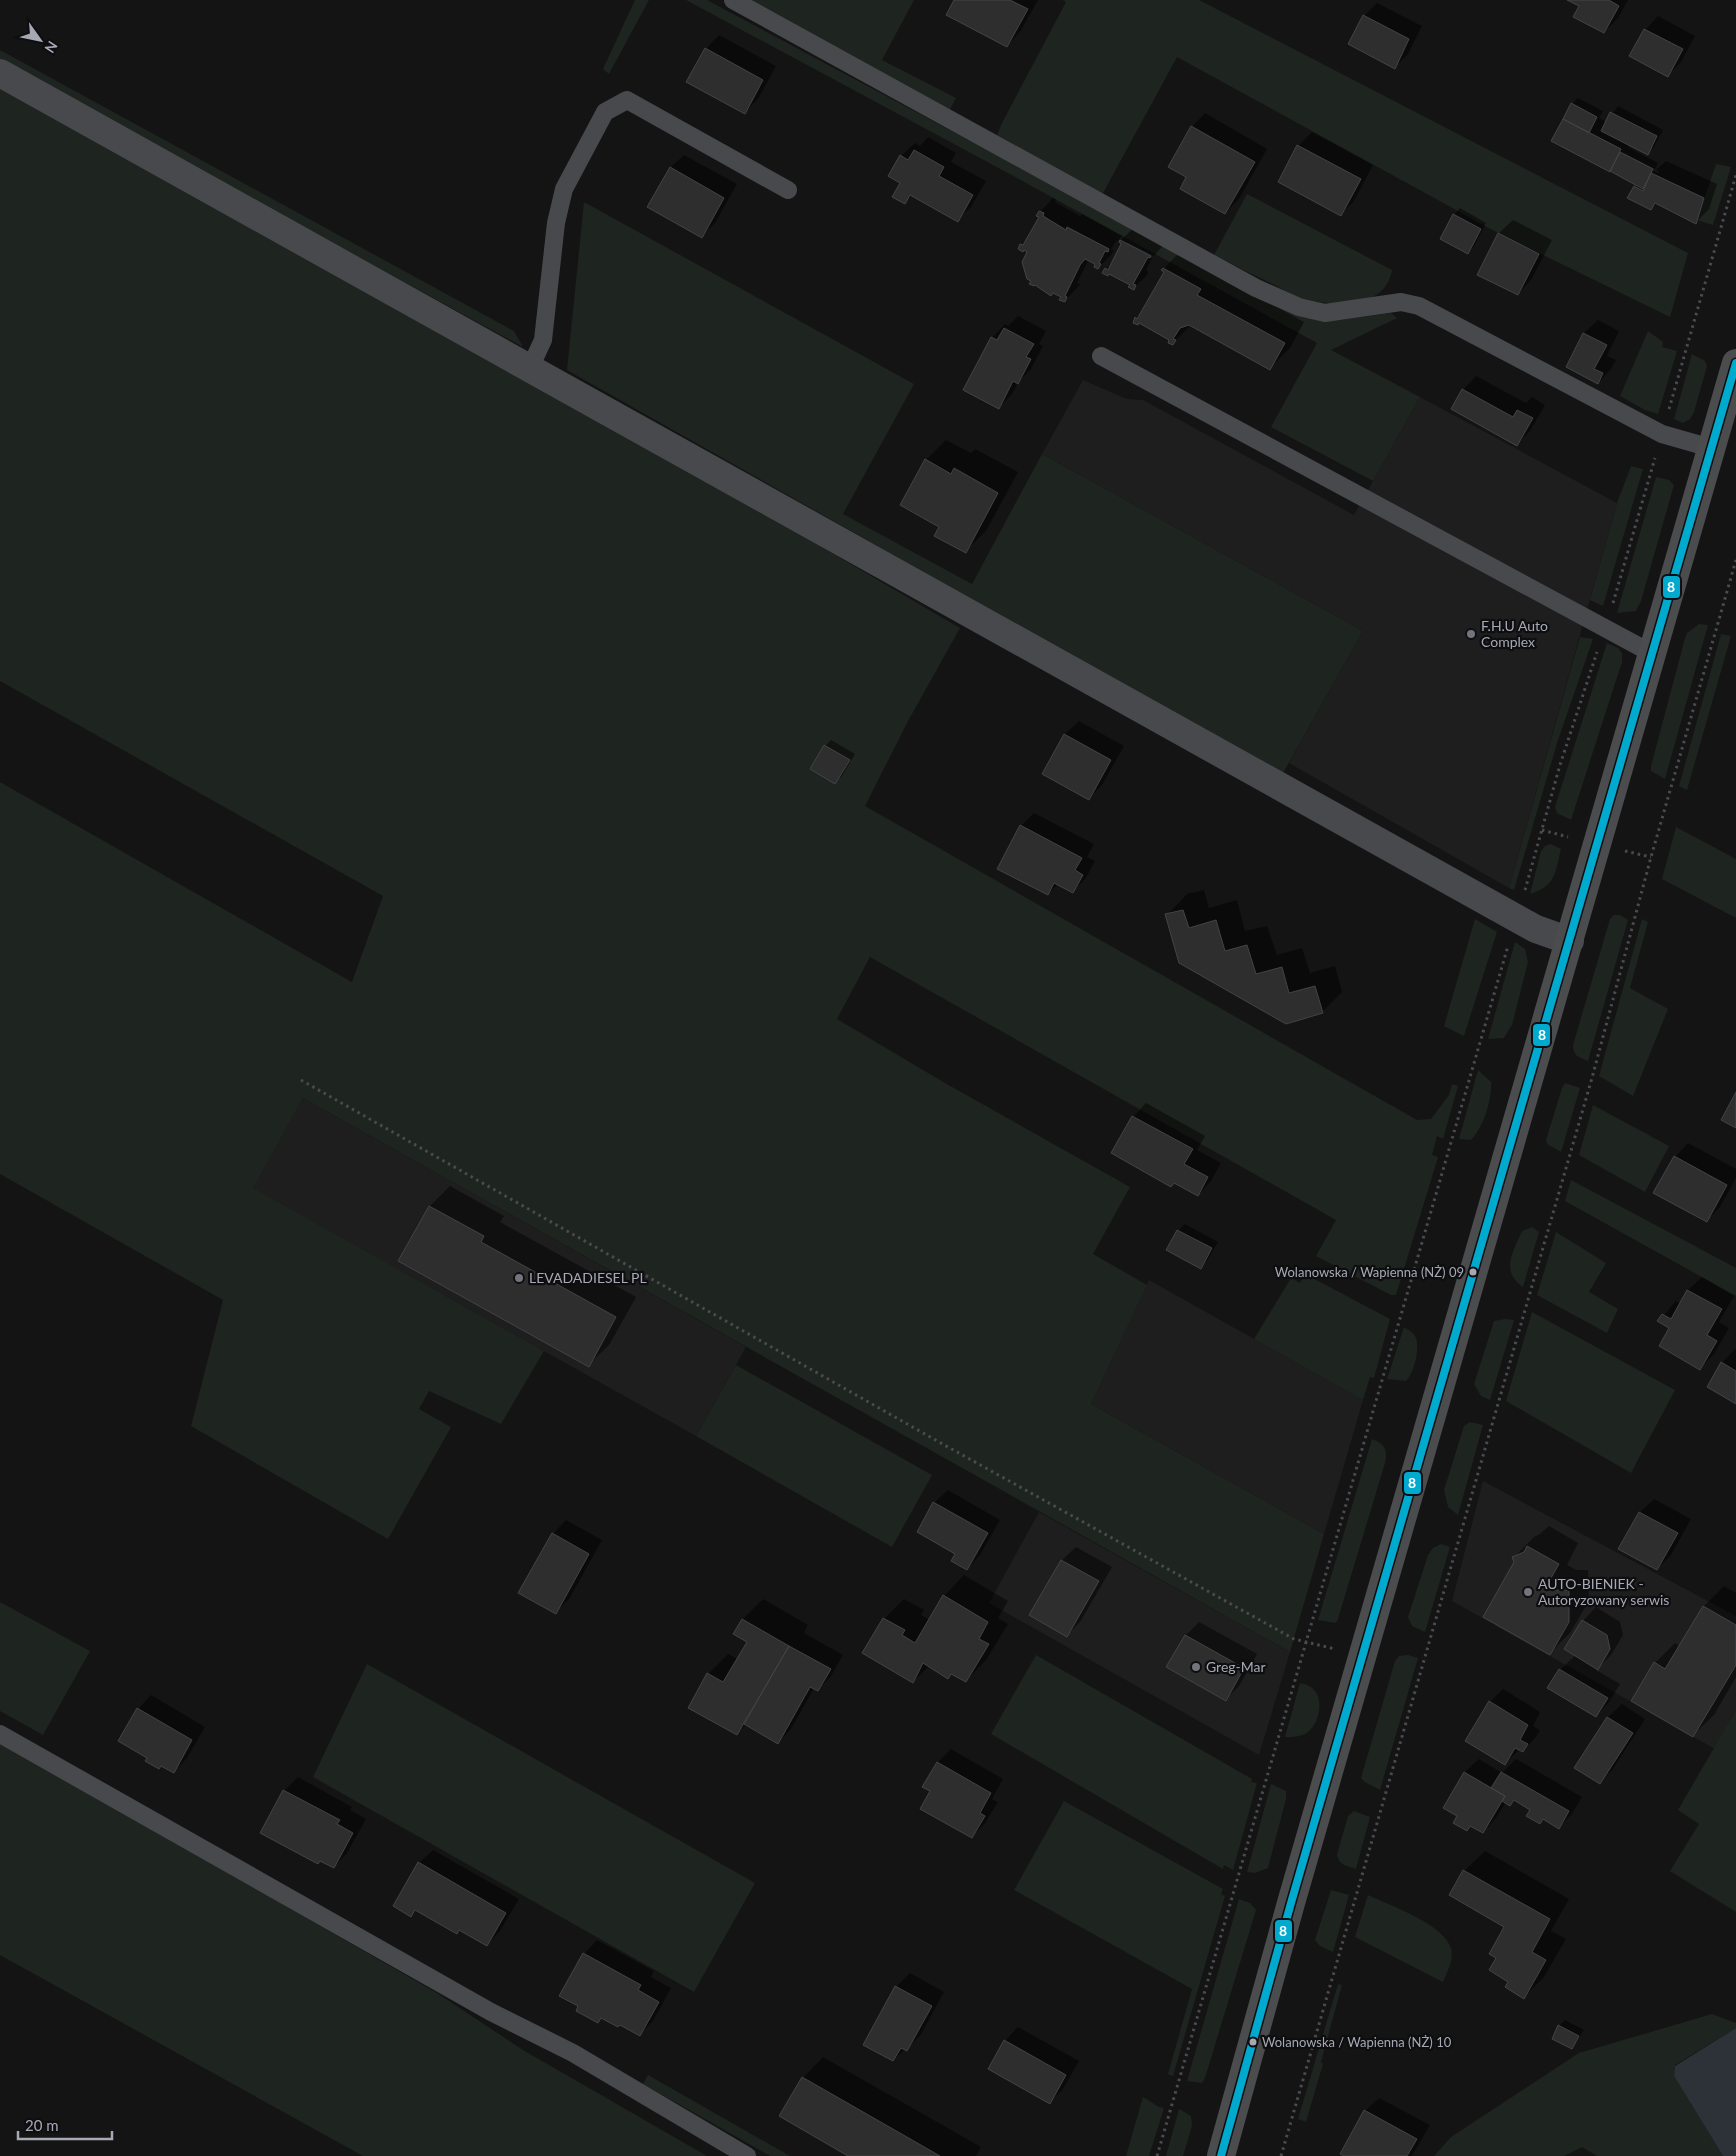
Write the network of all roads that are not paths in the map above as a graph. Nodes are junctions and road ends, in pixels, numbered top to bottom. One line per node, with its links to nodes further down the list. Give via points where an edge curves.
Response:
1 (733, 0): 7 (lane, via 1263,292 1325,313 1401,302 1419,306 1662,434)
2 (0, 73): 6 (street)
3 (788, 190): 6 (lane, via 627,100 605,112 564,189 556,223 543,340)
4 (1100, 356): 8 (lane)
5 (1736, 363): 7 (main road)
6 (530, 368): 9 (street, via 1516,918)
7 (1711, 448): 8 (main road)
8 (1653, 654): 9 (main road)
9 (1570, 941): 12 (main road)
10 (0, 1734): 11 (lane, via 491,2012 573,2053)
11 (747, 2156)
12 (1221, 2156)

